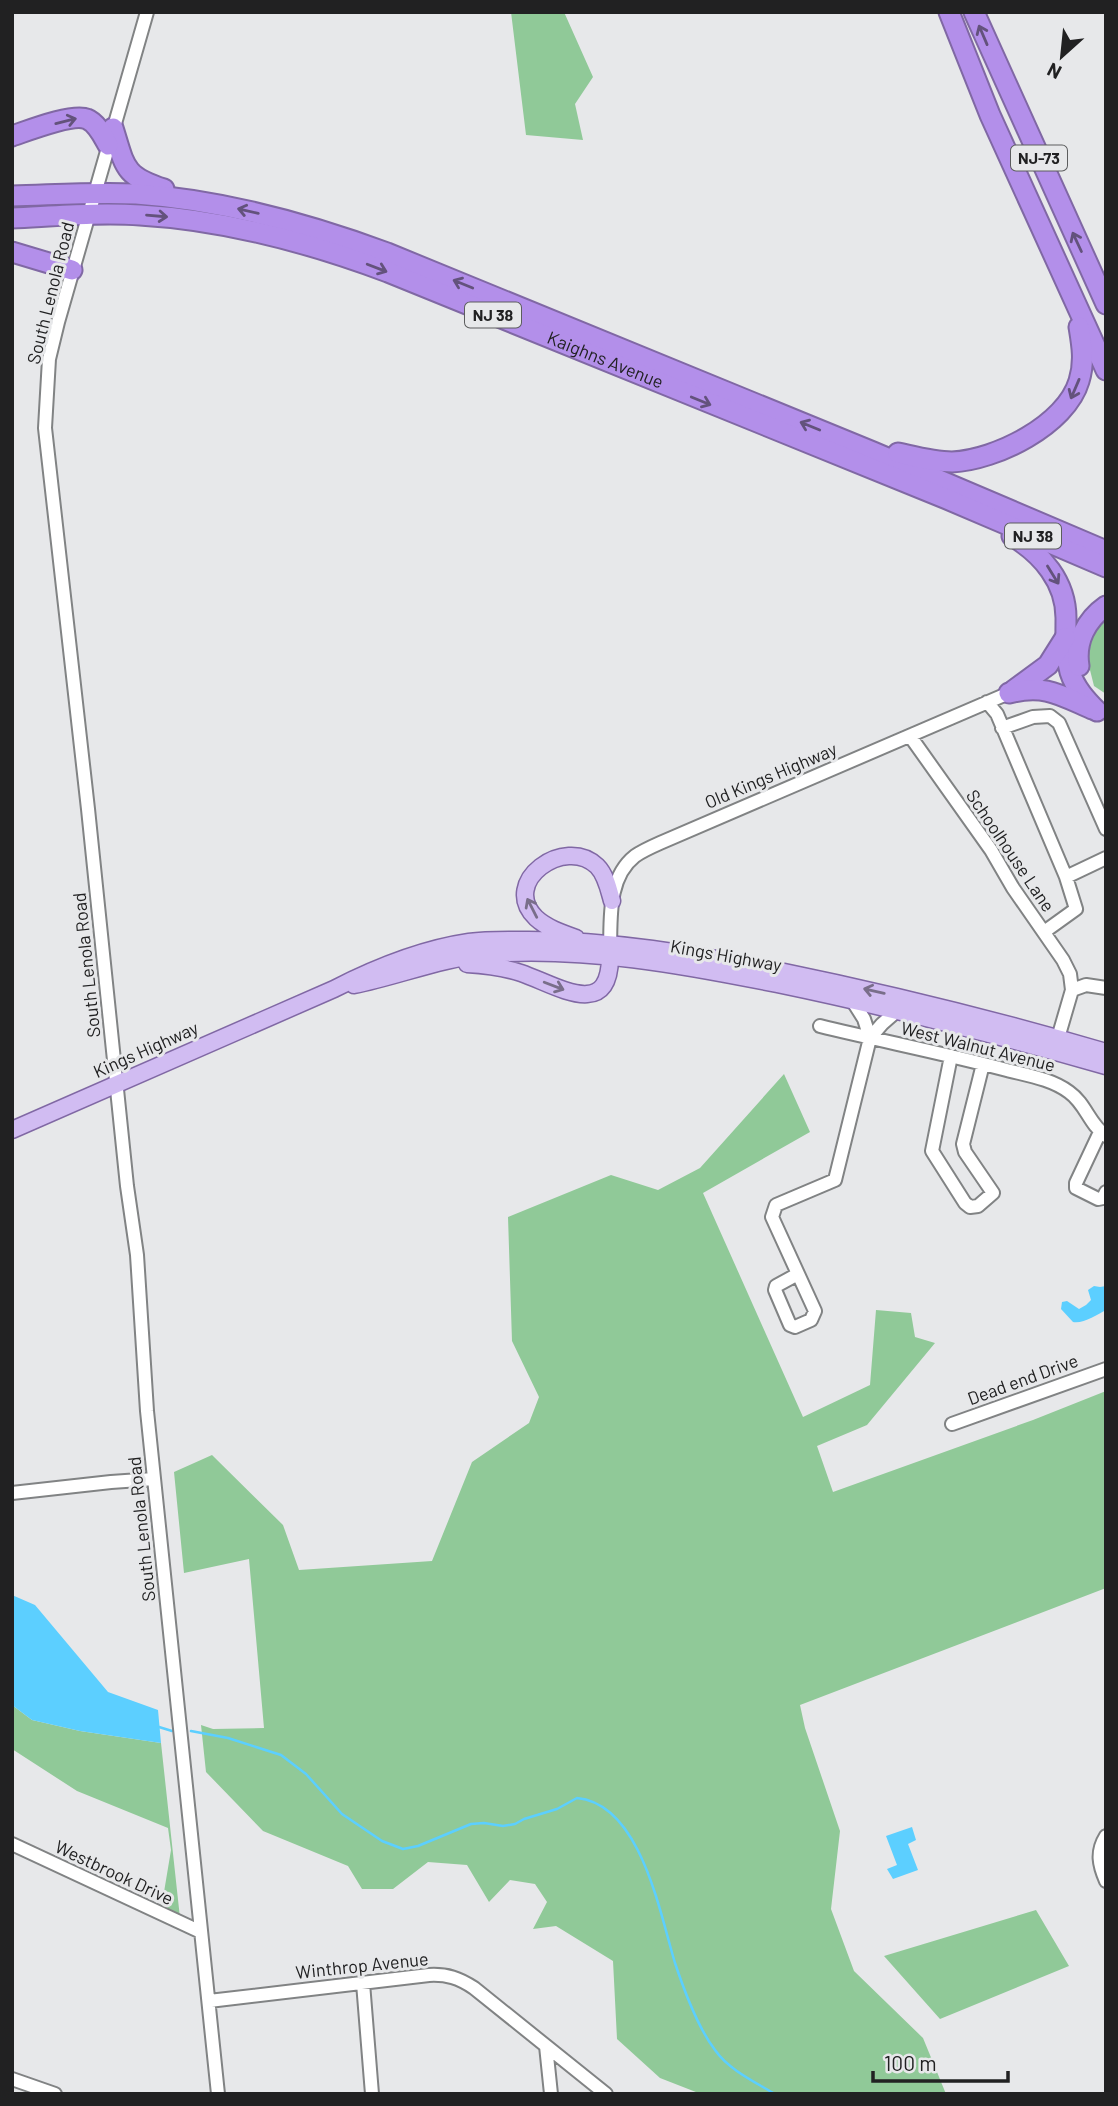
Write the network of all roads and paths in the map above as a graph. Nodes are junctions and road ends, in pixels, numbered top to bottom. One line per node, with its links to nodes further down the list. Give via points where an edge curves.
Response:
1 (147, 12): 5 (street, South Lenola Road)
2 (949, 12): 13 (highway, NJ-73)
3 (974, 12): 14 (highway, NJ-73, one-way to 3)
4 (12, 136): 5 (highway, one-way to 5, via 82,118)
5 (111, 136): 7 (street, South Lenola Road); 8 (highway, via 134,176)
6 (17, 193): 7 (highway, NJ 38)
7 (94, 194): 8 (highway, Kaighns Avenue / NJ 38); 9 (street, South Lenola Road)
8 (202, 201): 16 (highway, Kaighns Avenue / NJ 38, one-way to 8, via 387,253 298,223)
9 (89, 214): 10 (highway, NJ 38); 12 (street, South Lenola Road); 17 (highway, Kaighns Avenue / NJ 38, one-way to 17, via 208,222 334,253)
10 (12, 218)
11 (12, 252): 12 (highway)
12 (72, 270): 47 (street, South Lenola Road, via 49,359 45,428)
13 (1074, 298): 15 (highway, NJ-73); 16 (highway, one-way to 16, via 1082,369 1072,398 1049,422 1012,444 963,460)
14 (1106, 304)
15 (1106, 370)
16 (873, 452): 18 (highway, Kaighns Avenue / NJ 38)
17 (960, 505): 19 (highway, Kaighns Avenue / NJ 38); 21 (highway, one-way to 21, via 1022,542 1049,569 1064,599)
18 (1106, 551)
19 (1106, 567)
20 (1106, 607): 24 (highway, via 1087,624 1078,652 1085,681)
21 (1066, 637): 22 (highway, via 1048,666); 24 (highway, via 1073,681)
22 (1009, 693): 23 (street, Old Kings Highway); 24 (highway, via 1047,690)
23 (987, 702): 25 (street); 26 (street, Old Kings Highway)
24 (1103, 710)
25 (1002, 728): 27 (street, via 1033,717 1050,716 1059,723); 29 (street)
26 (910, 736): 30 (street, Old Kings Highway, via 642,852 620,873); 31 (street, Schoolhouse Lane)
27 (1106, 829)
28 (1106, 858): 29 (street)
29 (1066, 877): 31 (street, via 1076,909)
30 (612, 901): 32 (main road, one-way to 30, via 534,916 526,899 530,878 550,860 582,859 600,869); 33 (street, Old Kings Highway)
31 (1044, 932): 37 (street, Schoolhouse Lane, via 1070,974)
32 (588, 942): 33 (main road); 36 (main road, Kings Highway, via 470,942 396,961)
33 (610, 951): 34 (main road, Kings Highway); 34 (main road, one-way to 33, via 513,970 584,995 605,985); 38 (main road, Kings Highway); 42 (main road, Kings Highway, one-way to 33, via 917,1002 695,955)
34 (441, 961): 36 (main road, Kings Highway)
35 (1106, 988): 37 (street, via 1090,985)
36 (334, 989): 47 (main road, Kings Highway)
37 (1072, 990): 42 (street)
38 (852, 1000): 39 (main road, Kings Highway); 41 (street)
39 (898, 1010): 41 (street); 46 (main road, Kings Highway)
40 (820, 1026): 41 (street, West Walnut Avenue)
41 (870, 1038): 44 (street, West Walnut Avenue); 51 (street, via 835,1180 776,1205 774,1210 772,1217)
42 (1058, 1038): 43 (main road, Kings Highway)
43 (1106, 1052)
44 (951, 1056): 45 (street, West Walnut Avenue); 45 (street, via 932,1151 970,1207 993,1193 963,1144)
45 (983, 1064): 49 (street, West Walnut Avenue, via 1069,1091)
46 (1106, 1066)
47 (117, 1084): 48 (main road, Kings Highway); 54 (street, South Lenola Road, via 137,1255)
48 (12, 1130)
49 (1103, 1134): 50 (street, via 1076,1188 1098,1199)
50 (1106, 1192)
51 (798, 1273)
52 (1106, 1369): 53 (street, Dead end Drive)
53 (952, 1424)
54 (154, 1479): 55 (street); 59 (street, South Lenola Road)
55 (12, 1493)
56 (1106, 1836): 58 (street, via 1099,1856)
57 (12, 1844): 59 (street, Westbrook Drive)
58 (1106, 1881)
59 (201, 1932): 61 (street, South Lenola Road)
60 (363, 1983): 61 (street, Winthrop Avenue); 62 (street, Winthrop Avenue, via 438,1975 457,1978); 66 (street)
61 (209, 2001): 65 (street, South Lenola Road)
62 (546, 2046): 67 (street); 68 (street, Winthrop Avenue)
63 (12, 2079): 64 (street)
64 (55, 2094)
65 (218, 2094)
66 (372, 2094)
67 (551, 2094)
68 (606, 2094)

